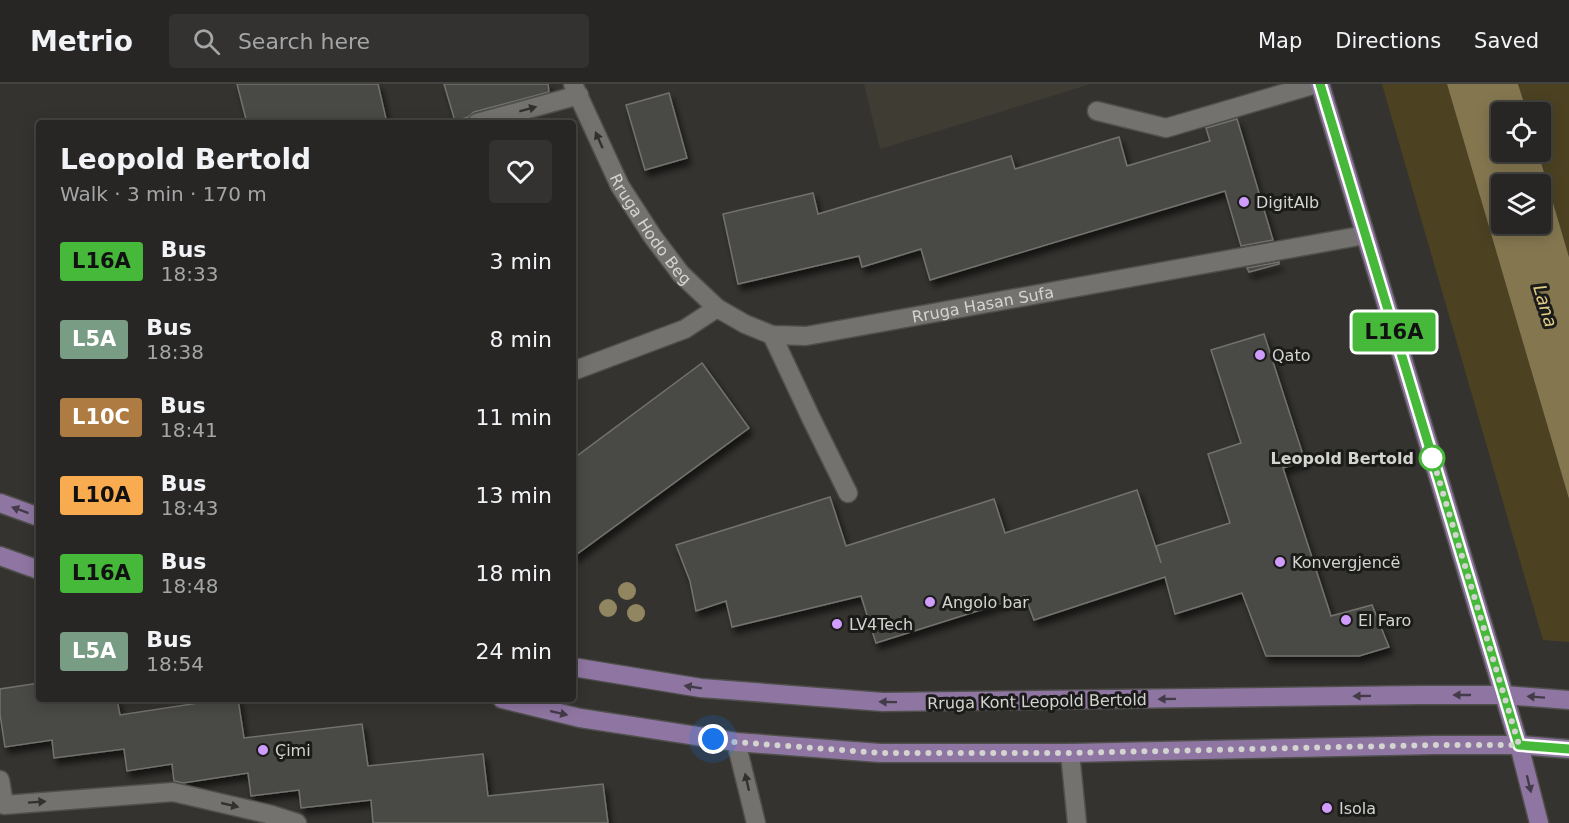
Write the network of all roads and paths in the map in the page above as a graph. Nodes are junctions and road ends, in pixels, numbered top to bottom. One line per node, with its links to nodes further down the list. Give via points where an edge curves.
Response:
1 (1318, 84): 3 (street, via 1166,128); 5 (main road)
2 (576, 90): 4 (street, one-way to 2); 6 (street, Rruga Hodo Beg, one-way to 2, via 681,274 620,186)
3 (1097, 111)
4 (486, 120)
5 (1365, 236): 7 (street, Rruga Hasan Sufa, via 806,336); 15 (main road)
6 (717, 308): 7 (street, Rruga Hodo Beg); 8 (street, via 685,330)
7 (772, 334): 9 (street)
8 (576, 370)
9 (848, 493)
10 (0, 503): 11 (main road, one-way to 10)
11 (36, 516)
12 (0, 556): 13 (main road)
13 (36, 569)
14 (576, 667): 15 (main road, Rruga Kont Leopold Bertold, one-way to 14, via 883,702 701,688)
15 (1504, 695): 16 (main road, Rruga Kont Leopold Bertold, one-way to 15); 19 (main road)
16 (1569, 700)
17 (514, 702): 18 (main road, one-way to 18, via 579,718)
18 (735, 742): 21 (main road, via 880,753); 24 (street, one-way to 18)
19 (1519, 745): 20 (main road); 21 (main road); 26 (main road, one-way to 26)
20 (1569, 749)
21 (1070, 753): 25 (street)
22 (0, 780): 23 (street, one-way to 23, via 4,805 172,792)
23 (297, 823)
24 (756, 823)
25 (1077, 823)
26 (1539, 823)

